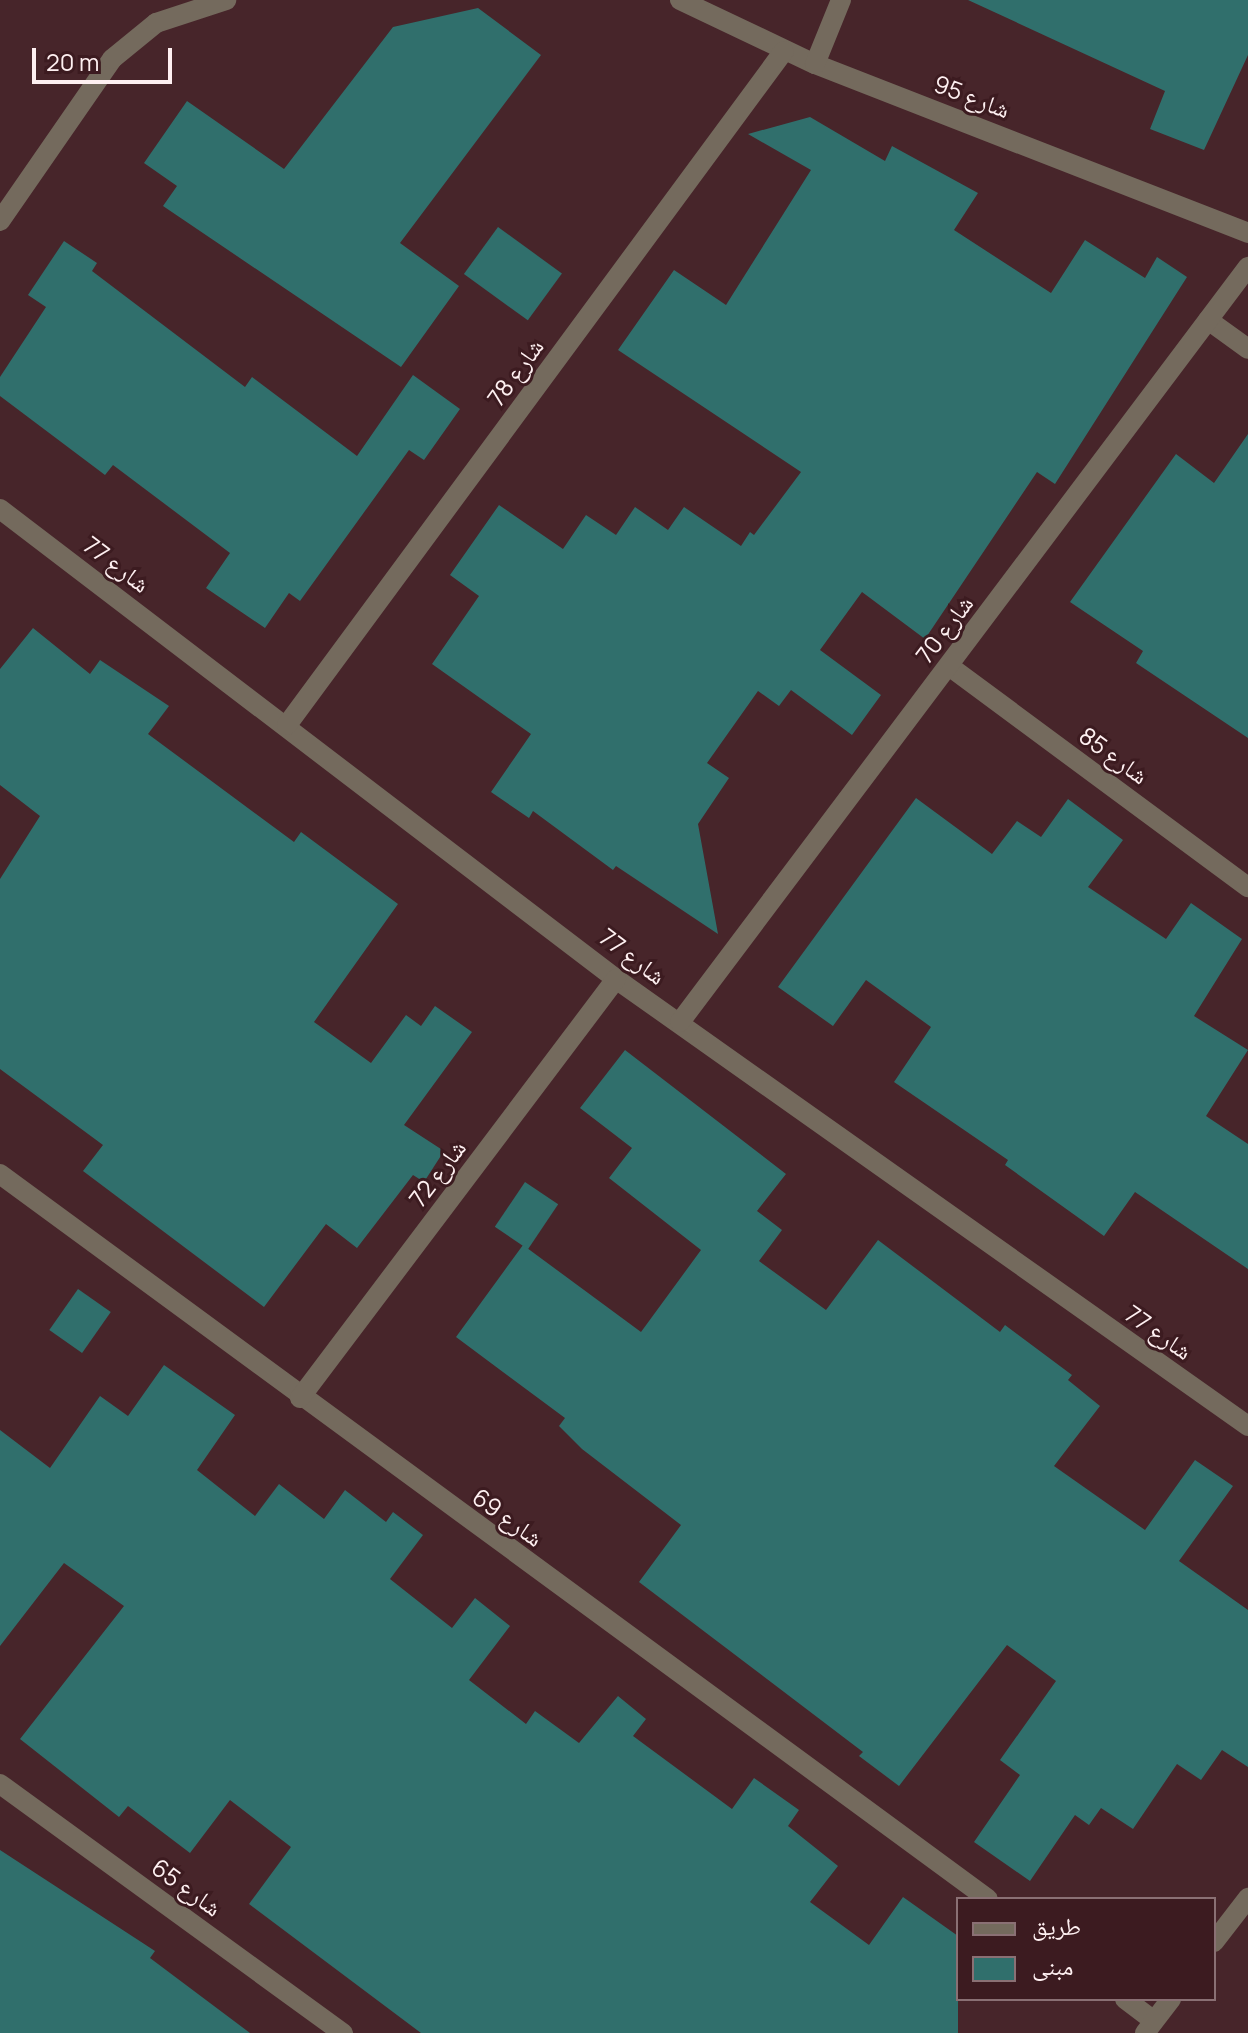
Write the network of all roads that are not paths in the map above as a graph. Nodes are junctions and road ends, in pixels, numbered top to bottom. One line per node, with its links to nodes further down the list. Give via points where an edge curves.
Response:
1 (226, 0): 6 (street, via 156,23 122,49)
2 (680, 0): 4 (street, شارع 95)
3 (841, 0): 5 (street)
4 (784, 51): 5 (street, شارع 95); 13 (street, شارع 78)
5 (815, 64): 7 (street, شارع 95)
6 (0, 221)
7 (1248, 233)
8 (1248, 267): 9 (street, شارع 70)
9 (1208, 320): 10 (street); 12 (street, شارع 70)
10 (1248, 349)
11 (0, 509): 13 (street, شارع 77)
12 (949, 666): 14 (street, شارع 85); 16 (street, شارع 70)
13 (287, 725): 15 (street, شارع 77)
14 (1248, 887)
15 (616, 979): 16 (street, شارع 77); 18 (street, شارع 72)
16 (680, 1022): 19 (street, شارع 77)
17 (0, 1174): 18 (street, شارع 69)
18 (300, 1398): 21 (street, شارع 69)
19 (1248, 1426)
20 (0, 1784): 27 (street, شارع 65)
21 (985, 1897)
22 (1248, 1898): 23 (street)
23 (1216, 1939)
24 (1127, 2001): 26 (street)
25 (1170, 2001): 26 (street)
26 (1150, 2027)
27 (343, 2033)

